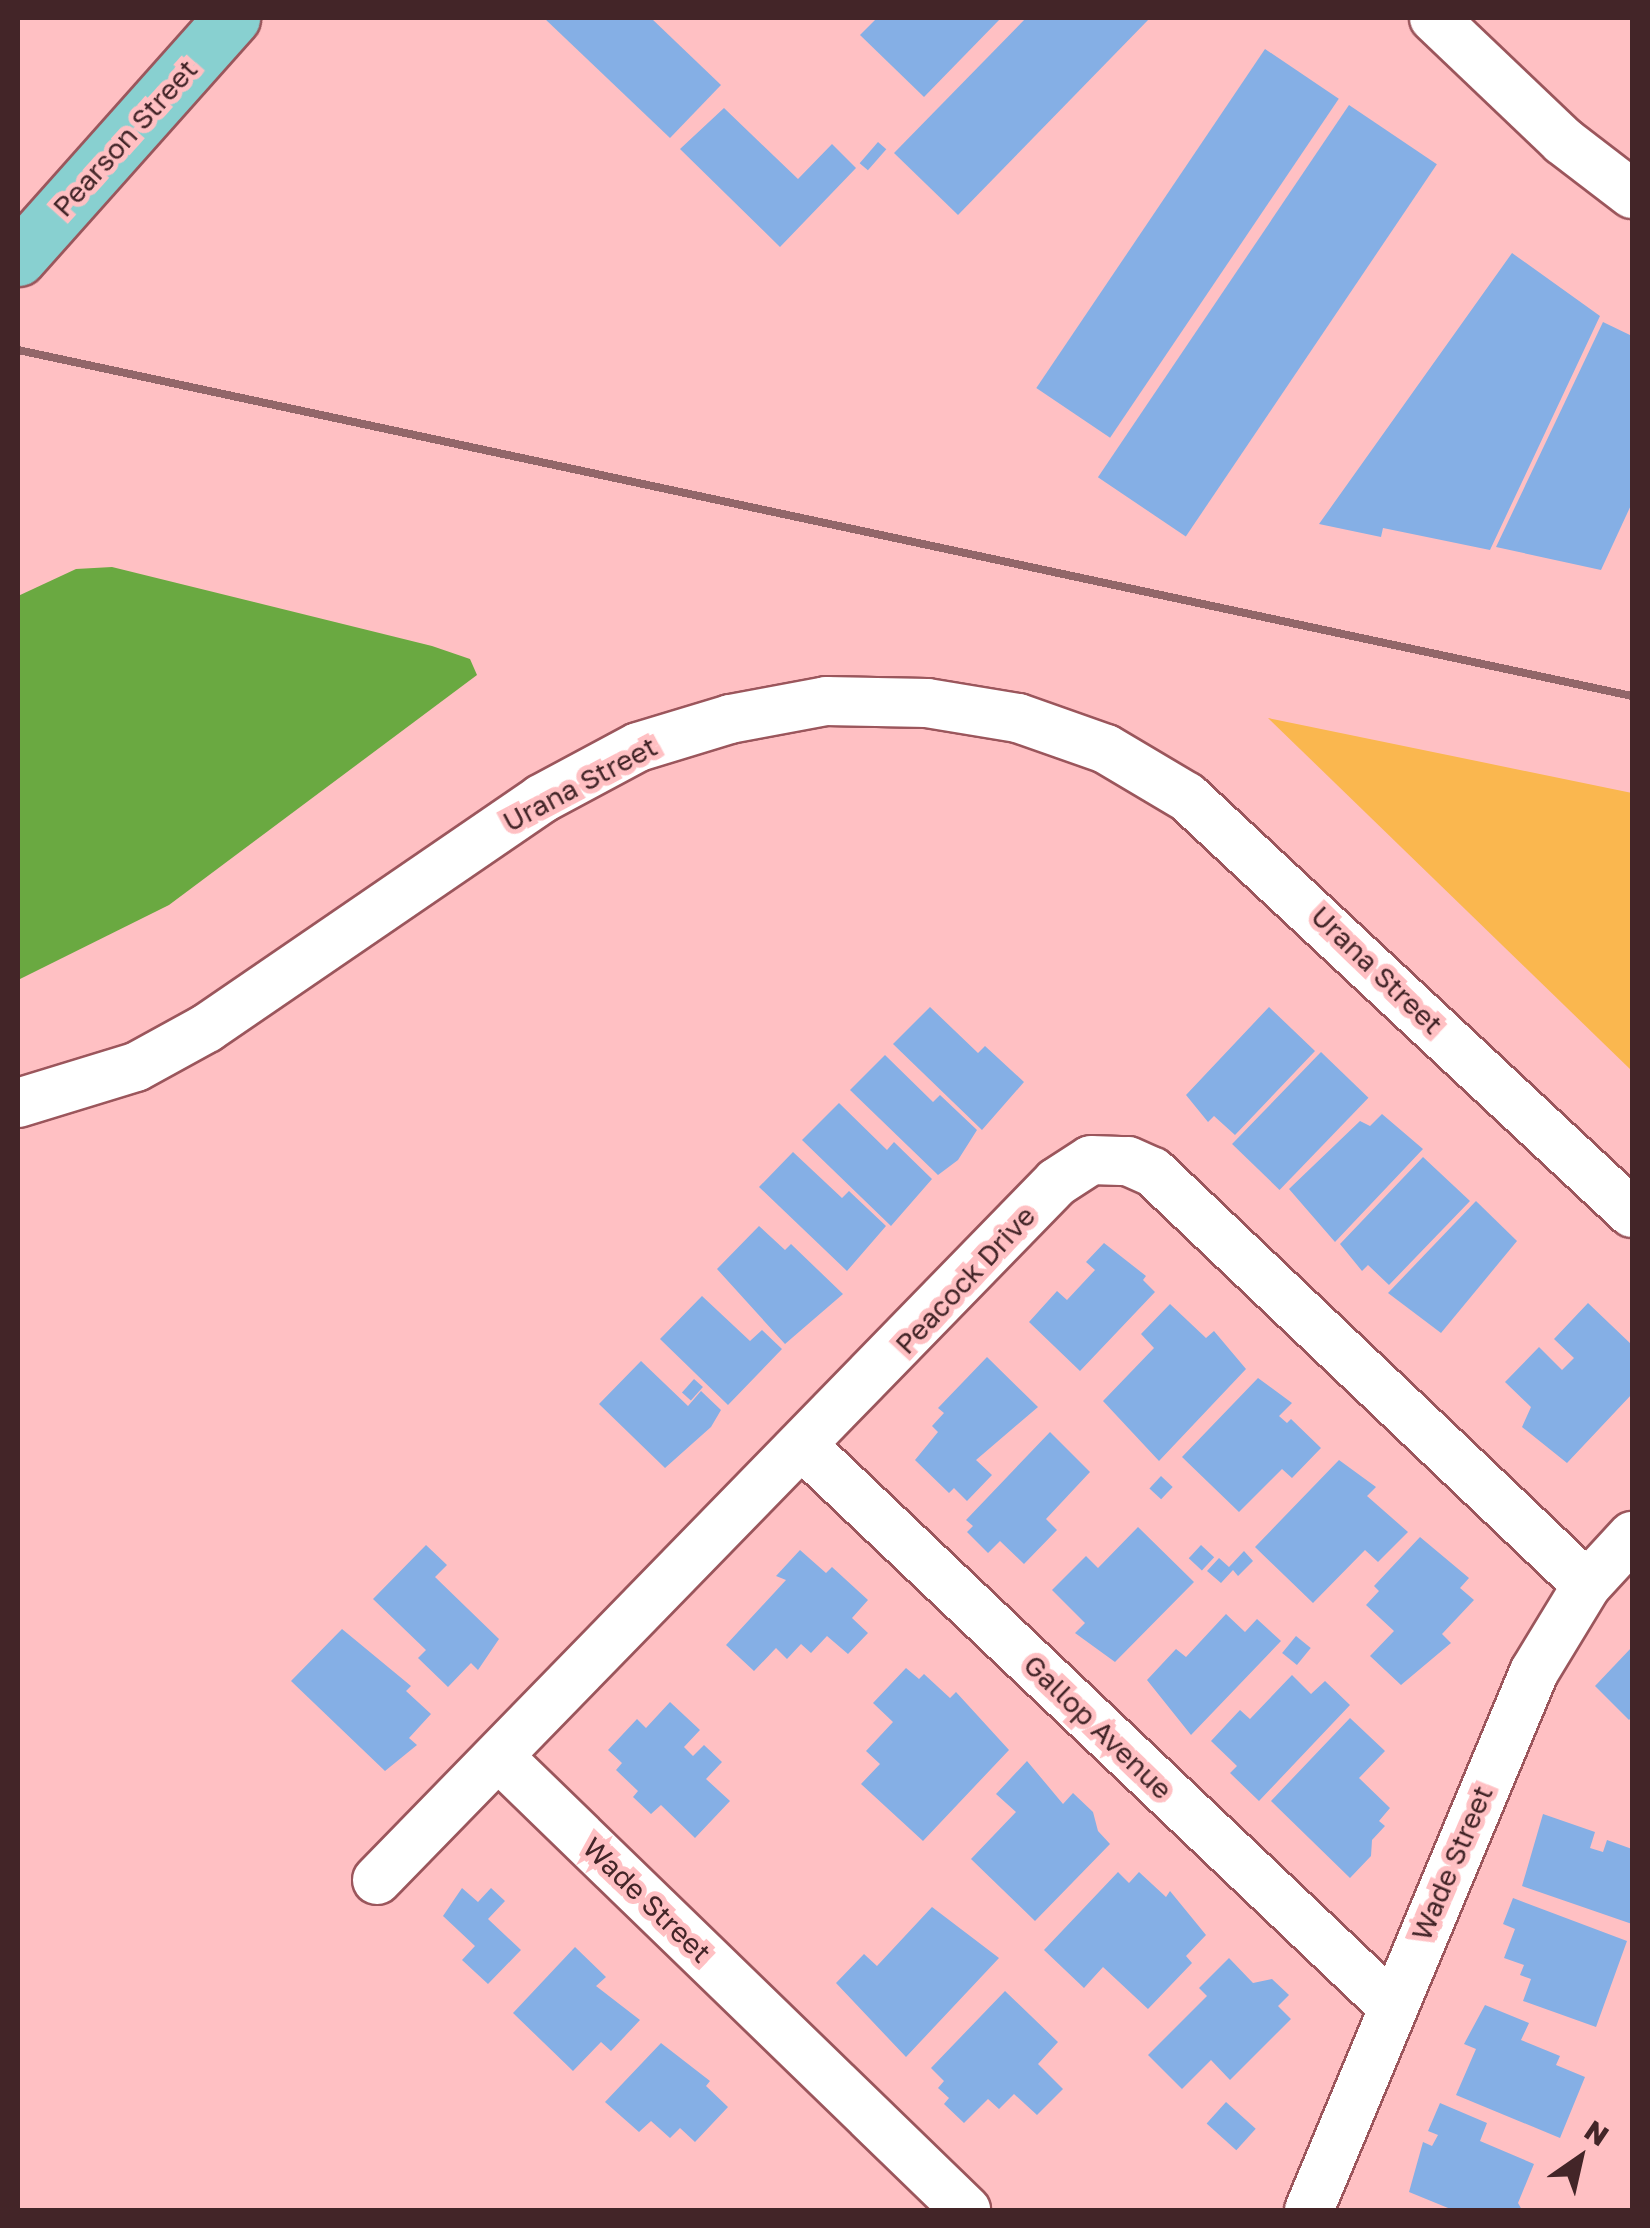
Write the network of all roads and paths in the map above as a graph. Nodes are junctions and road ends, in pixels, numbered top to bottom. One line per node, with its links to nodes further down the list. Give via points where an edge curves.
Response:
1 (232, 18): 4 (main road, Pearson Street)
2 (1434, 18): 3 (street, via 1563,141)
3 (1632, 194)
4 (18, 258)
5 (18, 1103): 6 (street, Urana Street, via 136,1068 207,1028 541,799 638,747 826,700 927,703 1018,718 1106,749 1187,798)
6 (1632, 1213)
7 (805, 1448): 9 (street, Peacock Drive, via 1073,1168 1091,1160 1128,1160 1152,1172); 10 (street, Peacock Drive); 12 (street, Gallop Avenue)
8 (1632, 1536): 9 (street, Wade Street)
9 (1588, 1584): 12 (street, Wade Street, via 1534,1672)
10 (500, 1757): 11 (street, Peacock Drive); 13 (street, Wade Street)
11 (377, 1880)
12 (1391, 2005): 14 (street, Wade Street)
13 (966, 2210)
14 (1310, 2210)

